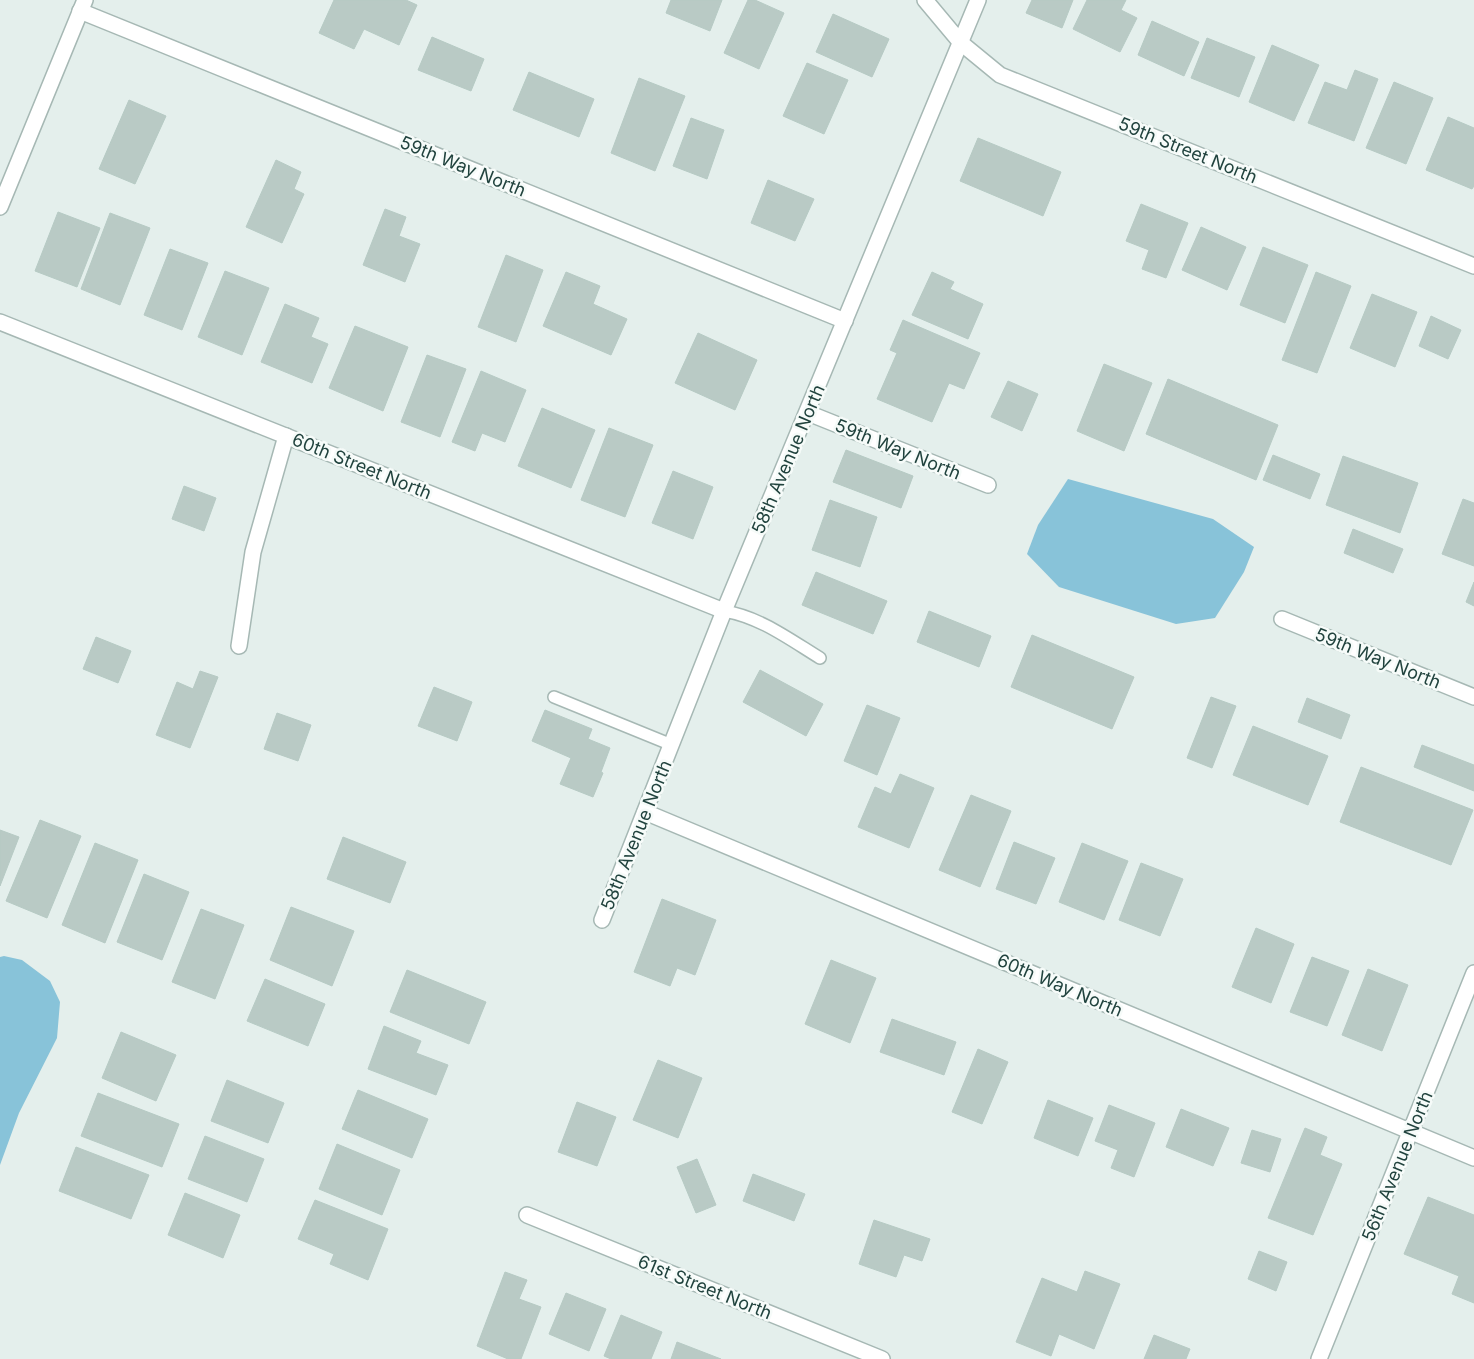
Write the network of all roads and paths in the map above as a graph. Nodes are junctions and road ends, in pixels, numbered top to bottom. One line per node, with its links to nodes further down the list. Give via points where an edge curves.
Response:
1 (925, 0): 4 (street, 59th Street North)
2 (978, 0): 4 (street, 58th Avenue North)
3 (82, 6): 5 (street); 7 (street, 59th Way North)
4 (961, 43): 6 (street, 59th Street North, via 1000,75); 7 (street, 58th Avenue North)
5 (0, 207)
6 (1474, 266)
7 (845, 321): 9 (street, 58th Avenue North)
8 (0, 322): 10 (street, 60th Street North)
9 (808, 413): 11 (street, 59th Way North); 12 (street, 58th Avenue North)
10 (286, 436): 12 (street, 60th Street North); 14 (street, via 253,552)
11 (988, 485)
12 (724, 610): 15 (lane, via 742,614 771,628); 18 (street, 58th Avenue North)
13 (1282, 619): 17 (street, 59th Way North)
14 (239, 646)
15 (820, 658)
16 (554, 697): 18 (lane)
17 (1474, 697)
18 (672, 745): 19 (street, 58th Avenue North)
19 (646, 812): 20 (street, 58th Avenue North); 22 (street, 60th Way North)
20 (602, 920)
21 (1474, 973): 22 (street, 56th Avenue North)
22 (1410, 1132): 23 (street, 60th Way North); 26 (street, 56th Avenue North)
23 (1474, 1158)
24 (527, 1215): 25 (street, 61st Street North)
25 (882, 1359)
26 (1320, 1359)

